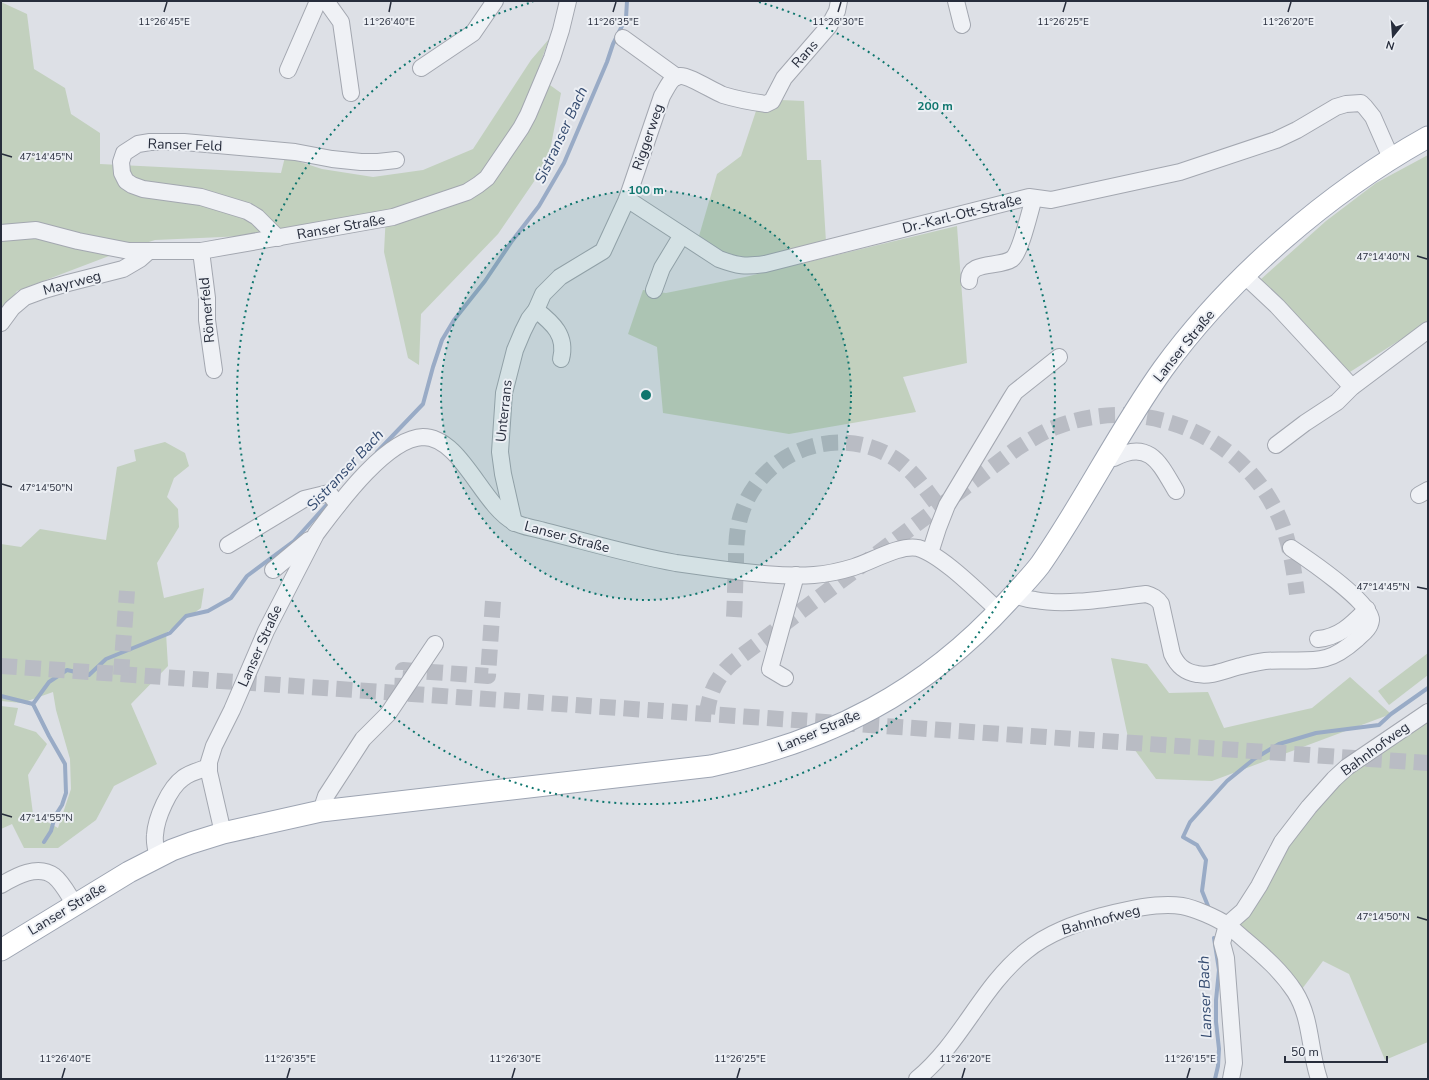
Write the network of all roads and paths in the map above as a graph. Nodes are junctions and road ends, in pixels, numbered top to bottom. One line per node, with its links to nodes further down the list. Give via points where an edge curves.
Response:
1 (318, 1): 10 (street)
2 (326, 1): 12 (street, via 341,22)
3 (495, 1): 9 (street, via 473,33)
4 (839, 1): 11 (street, Rans, via 838,11 831,23 784,78 772,101 766,104 723,95 687,77)
5 (956, 1): 7 (street)
6 (568, 4): 20 (street, Ranser Straße, via 552,58 525,122 487,178 454,197 393,217)
7 (962, 26)
8 (623, 38): 11 (street)
9 (420, 68)
10 (288, 70)
11 (677, 77): 17 (street, Riggerweg, via 670,82 662,96)
12 (351, 93)
13 (1428, 137): 14 (main road, Lanser Straße)
14 (1391, 158): 16 (street, Dr.-Karl-Ott-Straße, via 1365,107 1361,104 1346,104 1276,140 1180,172 1051,200); 23 (main road, Lanser Straße, via 1331,201)
15 (396, 160): 20 (street, Ranser Feld, via 361,162 296,152 184,142 138,144 124,153 121,162 122,172 126,181 132,185 201,197 247,211 257,217)
16 (1034, 198): 19 (street, Dr.-Karl-Ott-Straße, via 1029,197 748,267 719,259); 24 (street, via 1014,256 1006,261 974,269)
17 (627, 199): 19 (street, Dr.-Karl-Ott-Straße); 25 (street, Riggerweg, via 603,251)
18 (1, 233): 21 (street, Ranser Straße, via 36,230 78,242 129,251)
19 (682, 235): 26 (street, via 662,268)
20 (278, 238): 22 (street, Ranser Straße)
21 (149, 251): 22 (street, Ranser Straße); 28 (street, Mayrweg, via 123,269 56,286 25,297 12,308)
22 (202, 251): 32 (street, Römerfeld)
23 (1245, 276): 33 (street, via 1283,311); 35 (main road, Lanser Straße, via 1164,367)
24 (969, 281)
25 (550, 286): 27 (street, Unterrans, via 543,294)
26 (654, 290)
27 (536, 310): 31 (street, via 548,319 560,334 563,350); 38 (street, Unterrans, via 529,319 515,350 504,393 500,452)
28 (1, 323)
29 (1428, 330): 33 (street)
30 (1059, 357): 42 (street, via 1015,392 947,505)
31 (561, 360)
32 (214, 370)
33 (1352, 387): 34 (street, via 1337,402)
34 (1276, 445)
35 (1107, 455): 36 (street, via 1114,458 1135,451 1148,454 1159,463); 45 (main road, Lanser Straße, via 1050,550)
36 (1176, 491)
37 (333, 499): 38 (street, Lanser Straße, via 402,443 420,437 434,439 447,448 465,465 496,508); 39 (street, Lanser Straße); 40 (street, via 304,499)
38 (514, 523): 44 (street, Lanser Straße, via 614,550 677,563 755,574)
39 (316, 534): 43 (street); 52 (street, Lanser Straße, via 266,631 214,746)
40 (228, 545)
41 (1291, 548): 46 (street, via 1332,577)
42 (930, 553): 44 (street, Lanser Straße, via 915,547 903,548 852,568 814,575); 47 (street, Lanser Straße)
43 (273, 570)
44 (796, 575): 50 (street, via 770,669)
45 (1014, 595): 46 (street, via 1053,602 1146,594 1152,596 1161,604 1172,654 1176,661 1187,672 1204,675 1265,661 1326,658 1350,645 1367,630 1371,618); 47 (main road, Lanser Straße)
46 (1367, 609): 48 (street, via 1344,631)
47 (999, 611): 53 (main road, Lanser Straße, via 949,658 890,700 812,738 768,752 711,766)
48 (1318, 639)
49 (435, 644): 53 (street, via 388,714 363,739 326,796)
50 (785, 678)
51 (1428, 712): 58 (street, Bahnhofweg, via 1347,767 1334,779 1282,842 1251,900)
52 (209, 767): 54 (street, Lanser Straße, via 211,786); 55 (street, via 184,777 171,791 156,828 155,846)
53 (321, 811): 54 (main road, Lanser Straße)
54 (223, 832): 55 (main road, Lanser Straße)
55 (158, 857): 57 (main road, Lanser Straße)
56 (1, 885): 57 (street, via 29,873 46,872 60,882)
57 (74, 905): 59 (main road, Lanser Straße)
58 (1227, 925): 60 (street, Bahnhofweg, via 1193,909 1159,905 1098,917 1043,938 998,978 953,1042); 61 (street, via 1222,943 1226,958 1234,1062); 62 (street, Bahnhofweg, via 1274,965 1295,992 1308,1020)
59 (1, 950)
60 (916, 1079)
61 (1231, 1079)
62 (1319, 1079)

